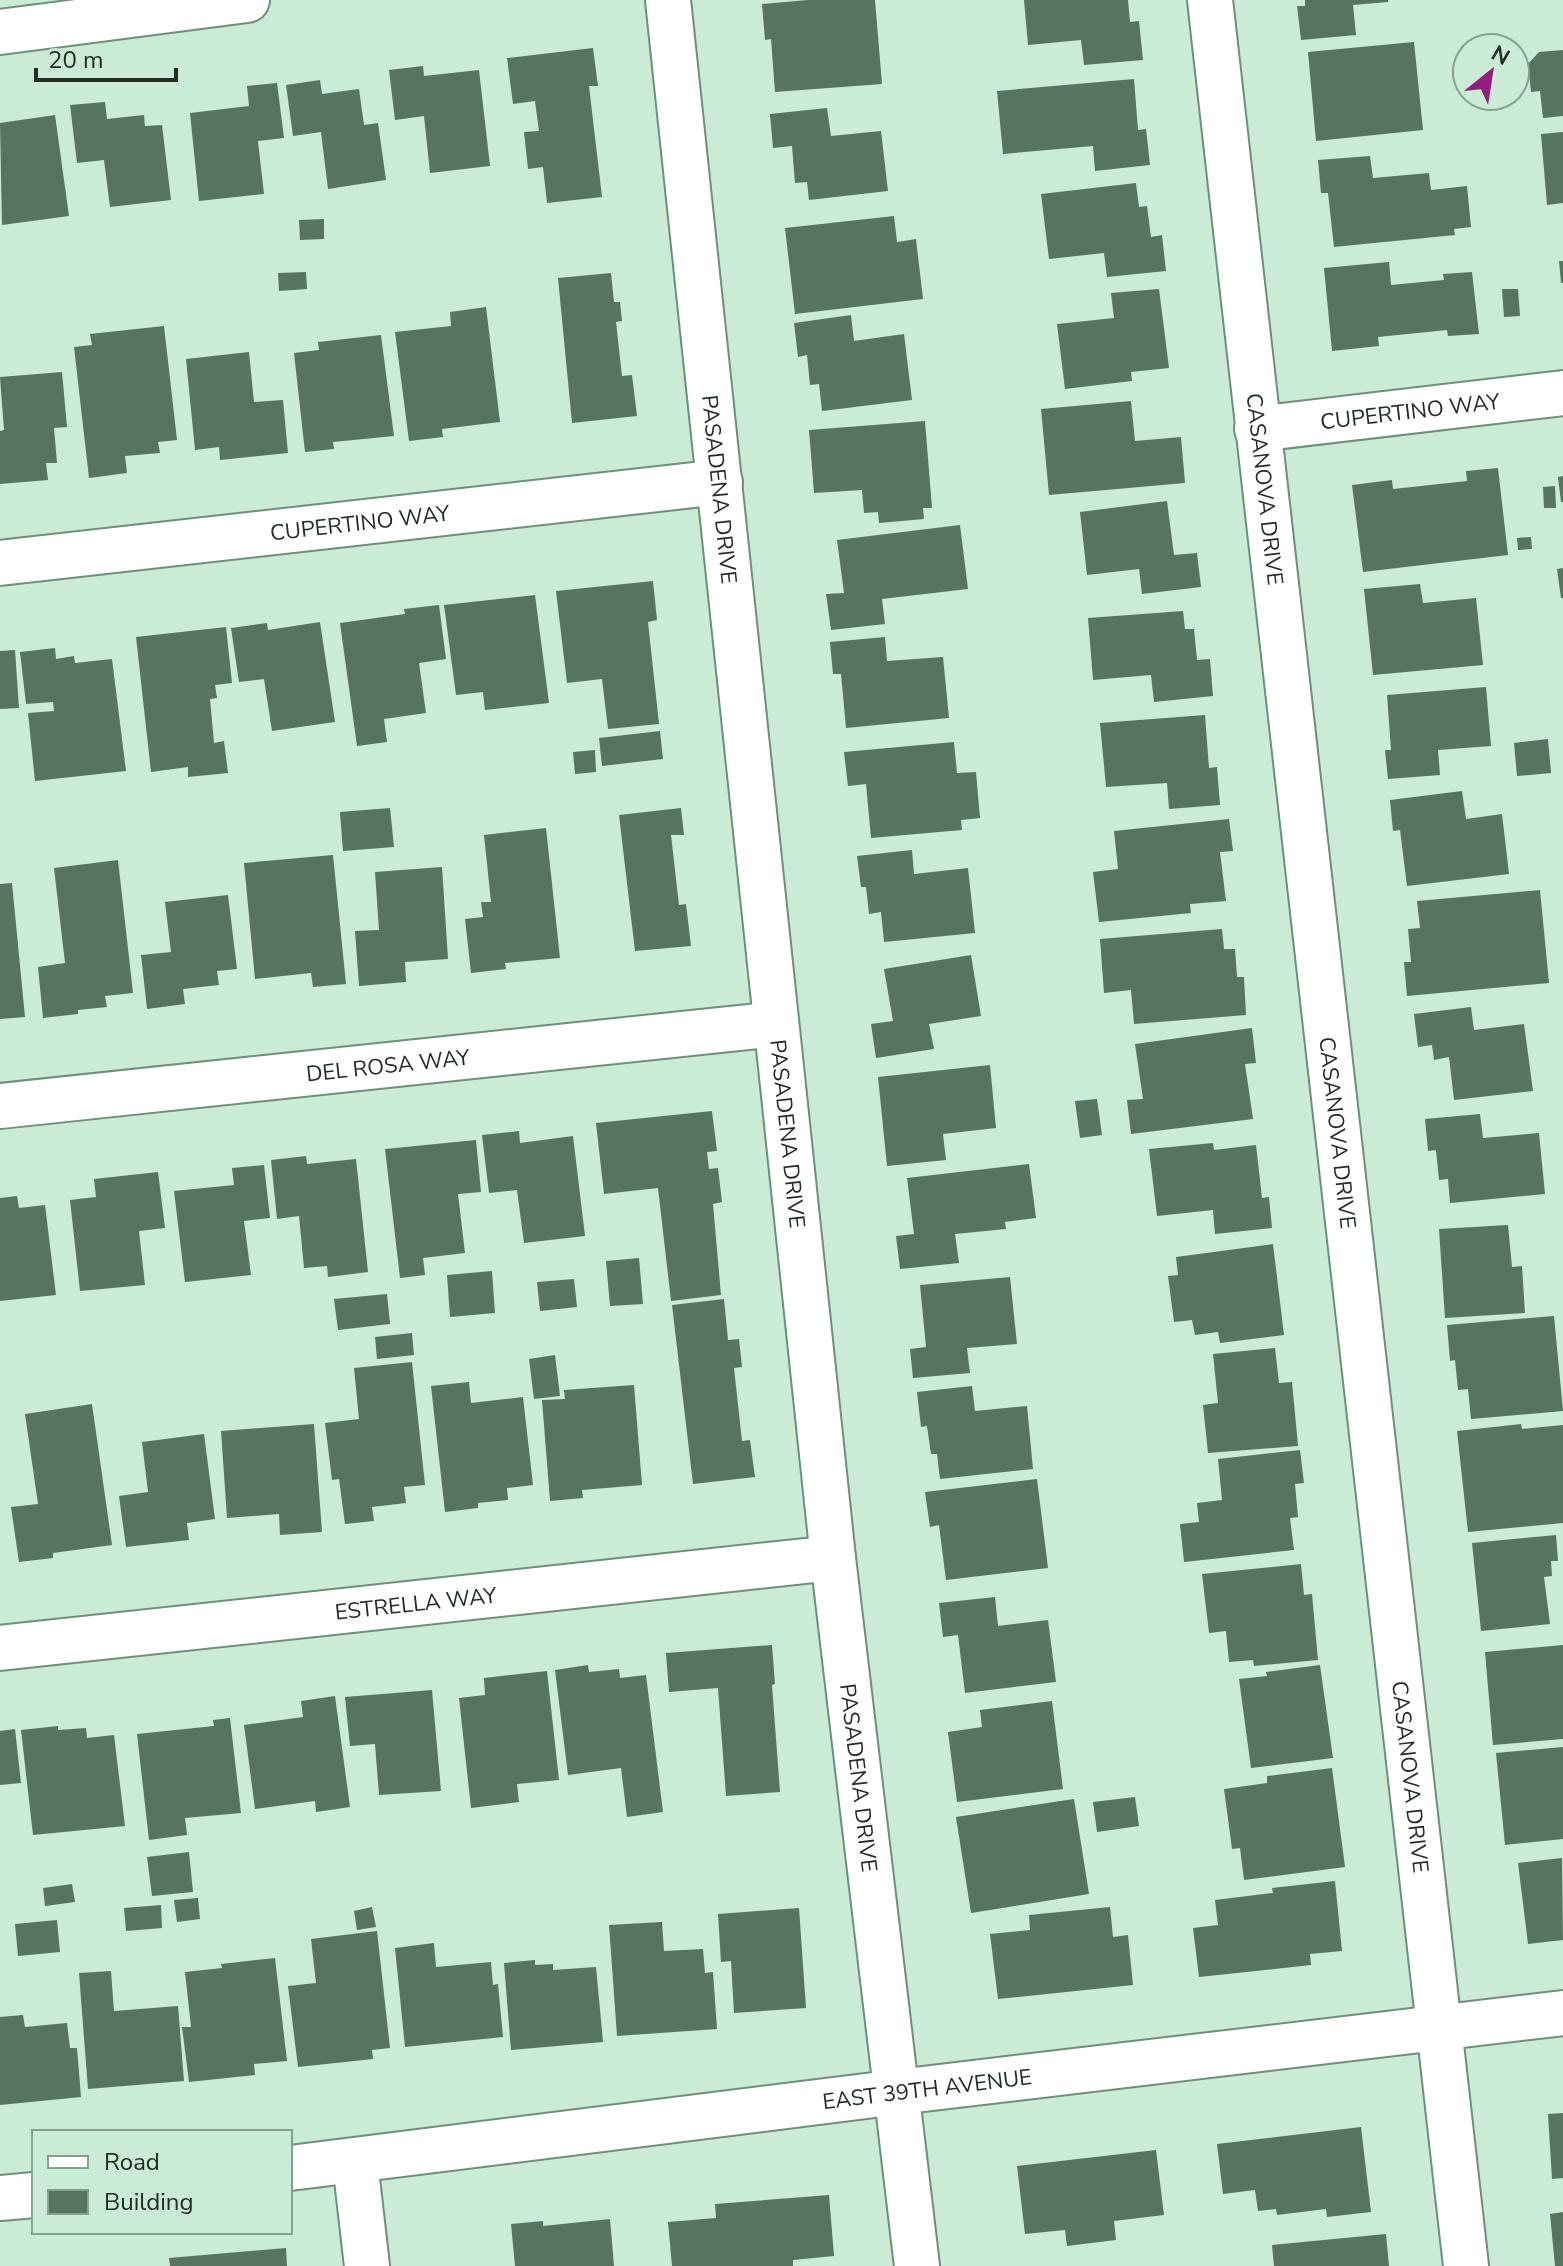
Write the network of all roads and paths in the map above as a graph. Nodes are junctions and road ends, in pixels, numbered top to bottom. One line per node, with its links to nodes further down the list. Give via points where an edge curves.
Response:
1 (247, 0): 4 (street)
2 (668, 0): 7 (street, PASADENA DRIVE)
3 (1210, 0): 6 (street, CASANOVA DRIVE)
4 (0, 32)
5 (1563, 393): 6 (street, CUPERTINO WAY)
6 (1257, 429): 14 (street, CASANOVA DRIVE)
7 (720, 482): 8 (street, CUPERTINO WAY); 9 (street, PASADENA DRIVE)
8 (0, 563)
9 (776, 1024): 10 (street, DEL ROSA WAY); 11 (street, PASADENA DRIVE)
10 (0, 1106)
11 (833, 1558): 12 (street, ESTRELLA WAY); 15 (street, PASADENA DRIVE)
12 (0, 1648)
13 (1563, 2013): 14 (street, EAST 39TH AVENUE)
14 (1440, 2027): 15 (street, EAST 39TH AVENUE); 22 (street, CASANOVA DRIVE)
15 (898, 2092): 16 (street, EAST 39TH AVENUE); 21 (street, PASADENA DRIVE)
16 (355, 2162): 17 (street, EAST 39TH AVENUE); 20 (street)
17 (292, 2168)
18 (32, 2195): 19 (street)
19 (0, 2198)
20 (367, 2266)
21 (917, 2266)
22 (1466, 2266)

